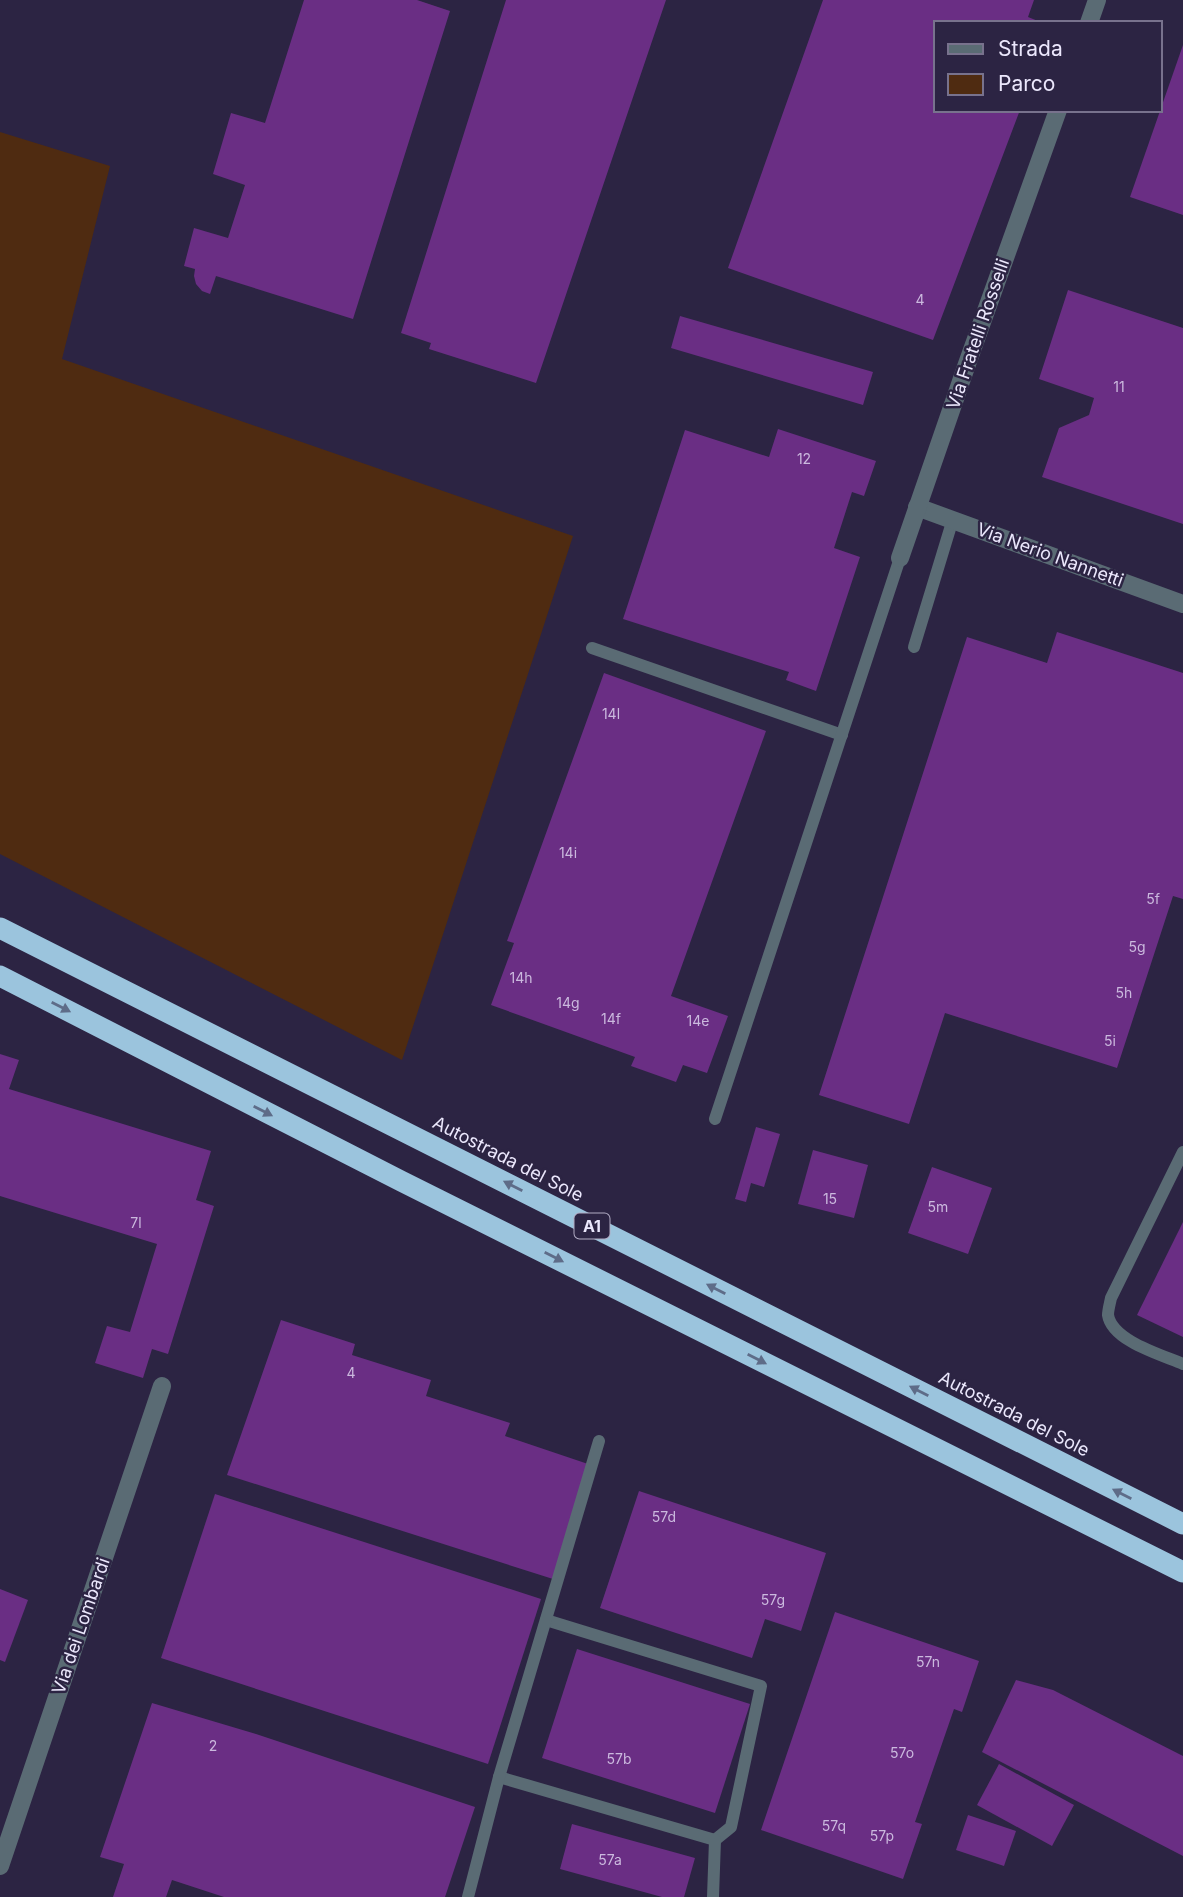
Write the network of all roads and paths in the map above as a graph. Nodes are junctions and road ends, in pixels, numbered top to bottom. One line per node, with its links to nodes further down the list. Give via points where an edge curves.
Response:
1 (1097, 0): 2 (street)
2 (1090, 21)
3 (1057, 112): 4 (street, Via Fratelli Rosselli)
4 (917, 506): 5 (street, Via Nerio Nannetti); 6 (street, Via Fratelli Rosselli)
5 (953, 519): 7 (street, Via Nerio Nannetti); 8 (lane)
6 (900, 558): 10 (lane)
7 (1183, 604)
8 (915, 648)
9 (592, 649): 10 (lane)
10 (842, 735): 13 (lane)
11 (0, 928): 18 (highway, Autostrada del Sole / A1, one-way to 11)
12 (0, 976): 19 (highway, A1, one-way to 19)
13 (715, 1119)
14 (1183, 1152): 15 (lane, via 1111,1298 1108,1316 1115,1329 1133,1343)
15 (1183, 1364)
16 (162, 1386): 23 (street, Via dei Lombardi)
17 (599, 1441): 20 (lane)
18 (1183, 1524)
19 (1183, 1572)
20 (546, 1620): 21 (lane); 22 (lane, via 761,1686 731,1827)
21 (499, 1777): 22 (lane); 24 (lane)
22 (715, 1840): 25 (lane)
23 (0, 1866)
24 (468, 1897)
25 (713, 1897)

